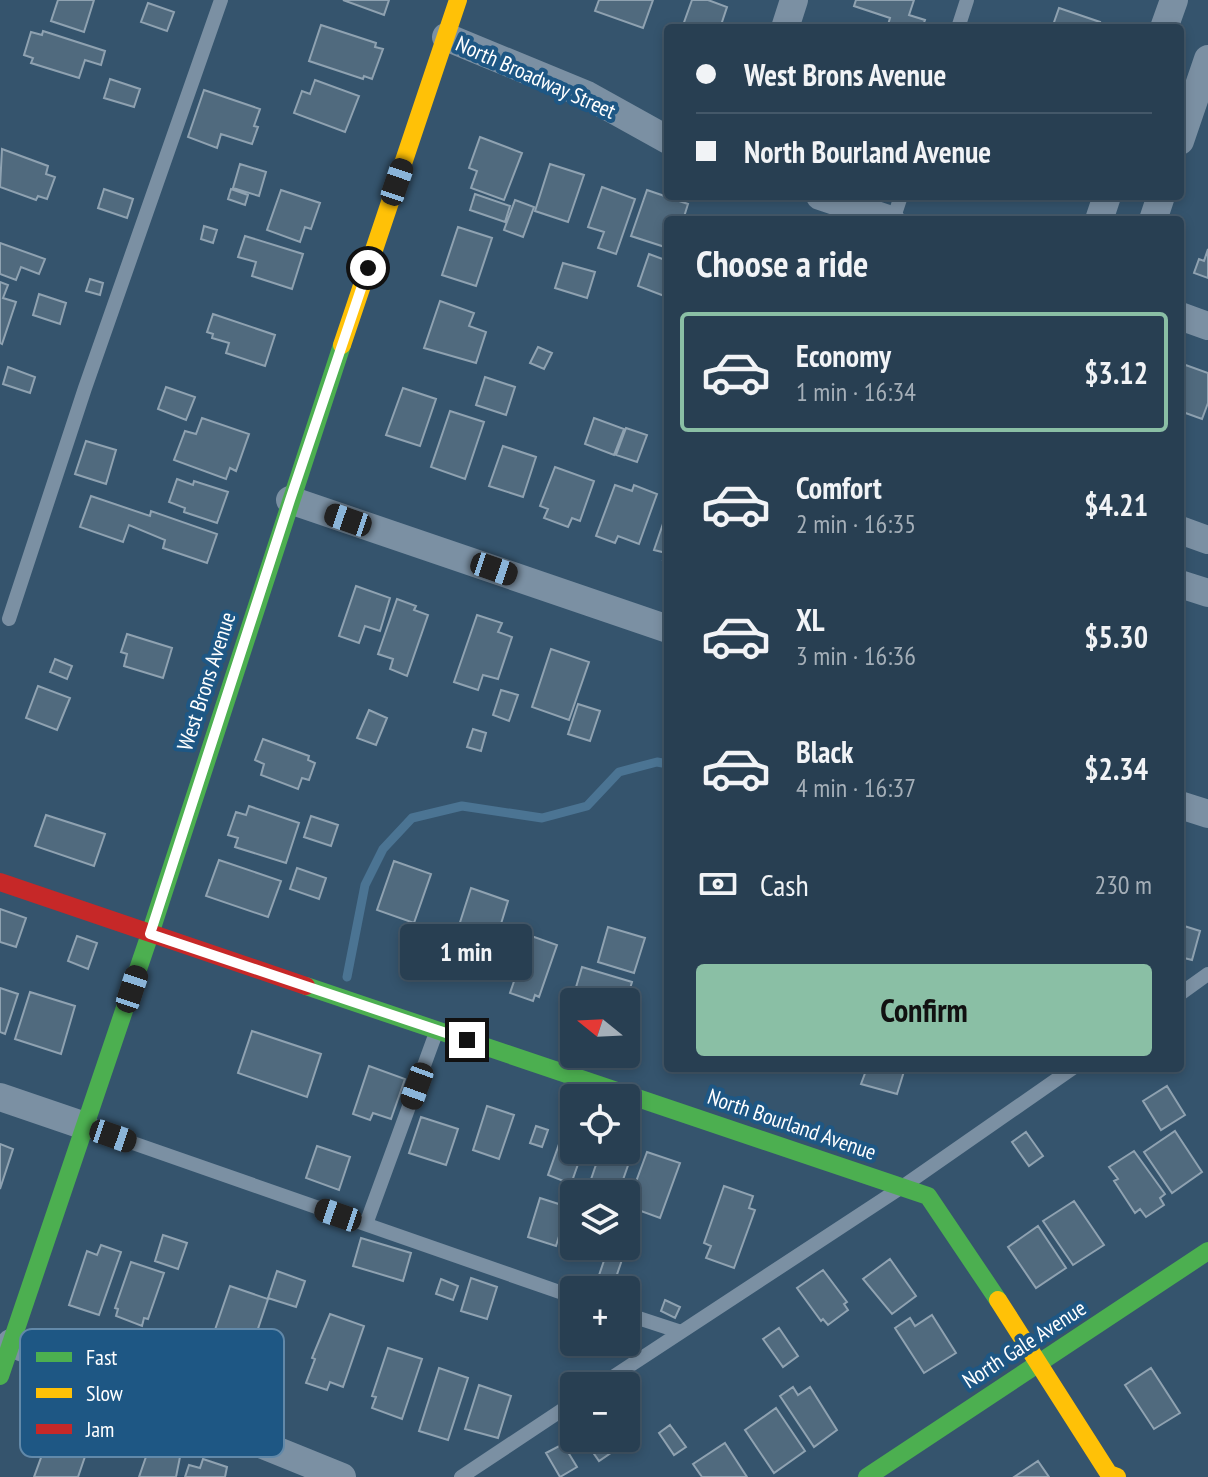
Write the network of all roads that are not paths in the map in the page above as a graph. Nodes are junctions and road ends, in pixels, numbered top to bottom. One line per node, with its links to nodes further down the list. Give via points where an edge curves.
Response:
1 (221, 0): 22 (lane)
2 (458, 0): 9 (street, West Brons Avenue)
3 (794, 0): 6 (street)
4 (967, 0): 7 (lane)
5 (1174, 0): 8 (street)
6 (786, 24)
7 (959, 24)
8 (1165, 24)
9 (446, 37): 12 (street, North Broadway Street, via 587,95); 17 (street, West Brons Avenue)
10 (1208, 59): 11 (street)
11 (1184, 129)
12 (664, 138)
13 (832, 200): 14 (street)
14 (880, 216)
15 (1184, 317): 16 (street)
16 (1208, 326)
17 (290, 500): 23 (street); 27 (street, West Brons Avenue)
18 (1184, 531): 19 (street)
19 (1208, 540)
20 (1184, 585): 21 (street)
21 (1208, 593)
22 (9, 619)
23 (664, 628)
24 (1184, 806): 25 (street)
25 (1208, 814)
26 (0, 882): 27 (street, North Bourland Avenue)
27 (150, 934): 30 (street, North Bourland Avenue); 33 (street, West Brons Avenue)
28 (1208, 974): 29 (lane)
29 (1184, 991)
30 (437, 1030): 34 (street, North Bourland Avenue); 35 (lane)
31 (1067, 1072): 34 (lane)
32 (0, 1097): 33 (street)
33 (85, 1126): 35 (lane); 40 (street, West Brons Avenue)
34 (902, 1187): 39 (lane); 42 (street, North Bourland Avenue, via 928,1196)
35 (366, 1224): 37 (lane)
36 (1208, 1251): 42 (street, North Gale Avenue)
37 (560, 1292)
38 (640, 1319): 39 (lane)
39 (681, 1332): 43 (lane)
40 (11, 1343): 41 (street); 44 (street, West Brons Avenue)
41 (20, 1347)
42 (1040, 1362): 47 (street, North Bourland Avenue); 50 (street, North Gale Avenue)
43 (620, 1372)
44 (0, 1376)
45 (560, 1411): 49 (lane)
46 (284, 1454): 48 (street)
47 (1112, 1476)
48 (342, 1477)
49 (461, 1477)
50 (867, 1477)

